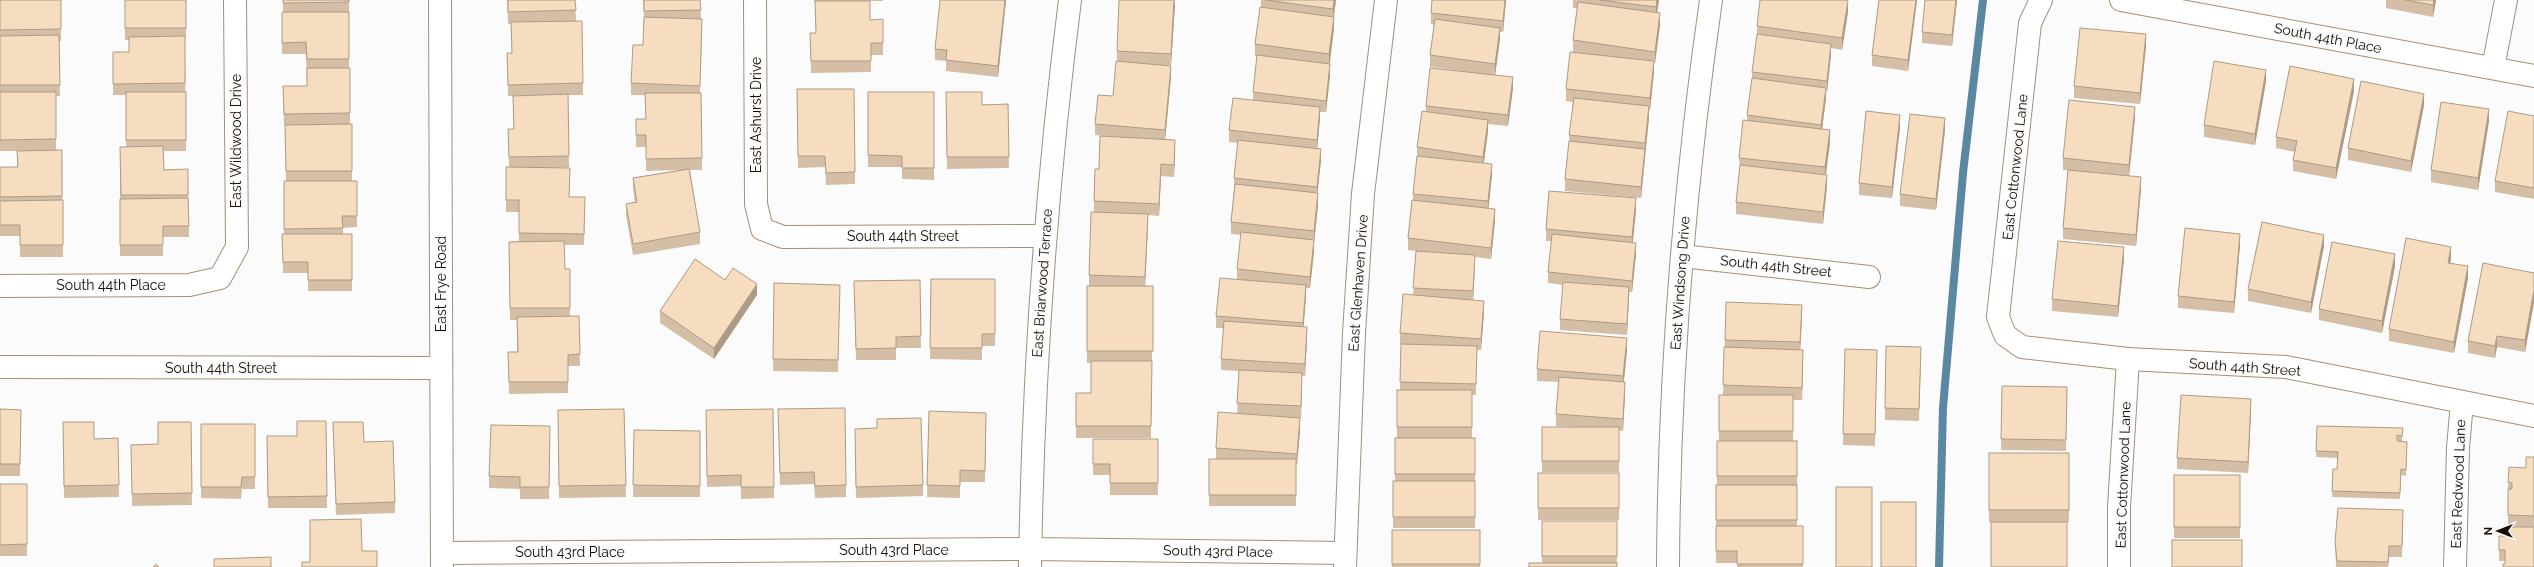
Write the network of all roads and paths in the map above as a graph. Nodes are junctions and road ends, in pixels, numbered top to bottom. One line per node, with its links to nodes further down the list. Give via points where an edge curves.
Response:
1 (235, 0): 17 (street, East Wildwood Drive, via 237,247)
2 (440, 0): 22 (street, East Frye Road)
3 (755, 0): 13 (street, East Ashurst Drive, via 756,204)
4 (1070, 0): 14 (street, East Briarwood Terrace)
5 (1386, 0): 27 (street, East Glenhaven Drive, via 1364,194 1354,333)
6 (1711, 0): 15 (street, East Windsong Drive, via 1693,136)
7 (2041, 0): 19 (street, East Cottonwood Lane, via 2030,23 1998,316)
8 (2121, 0): 10 (street, South 44th Place)
9 (2506, 0): 11 (street)
10 (2167, 4): 11 (street, South 44th Place)
11 (2493, 68): 12 (street, South 44th Place)
12 (2534, 76)
13 (762, 229): 14 (street, South 44th Street, via 783,237)
14 (1045, 236): 25 (street, East Briarwood Terrace)
15 (1682, 256): 16 (street, South 44th Street); 28 (street, East Windsong Drive, via 1671,405)
16 (1869, 277)
17 (220, 278): 18 (street, South 44th Place, via 189,285)
18 (0, 286)
19 (2005, 335): 20 (street, South 44th Street, via 2022,347)
20 (2128, 359): 23 (street, South 44th Street, via 2286,368); 29 (street, East Cottonwood Lane, via 2119,507)
21 (0, 367): 22 (street, South 44th Street)
22 (441, 368): 26 (street, East Frye Road)
23 (2462, 402): 24 (street, South 44th Street); 30 (street, East Redwood Lane, via 2458,448)
24 (2534, 416)
25 (1030, 558): 26 (street, South 43rd Place); 27 (street, South 43rd Place)
26 (442, 560)
27 (1345, 560)
28 (1668, 567)
29 (2119, 567)
30 (2455, 567)

